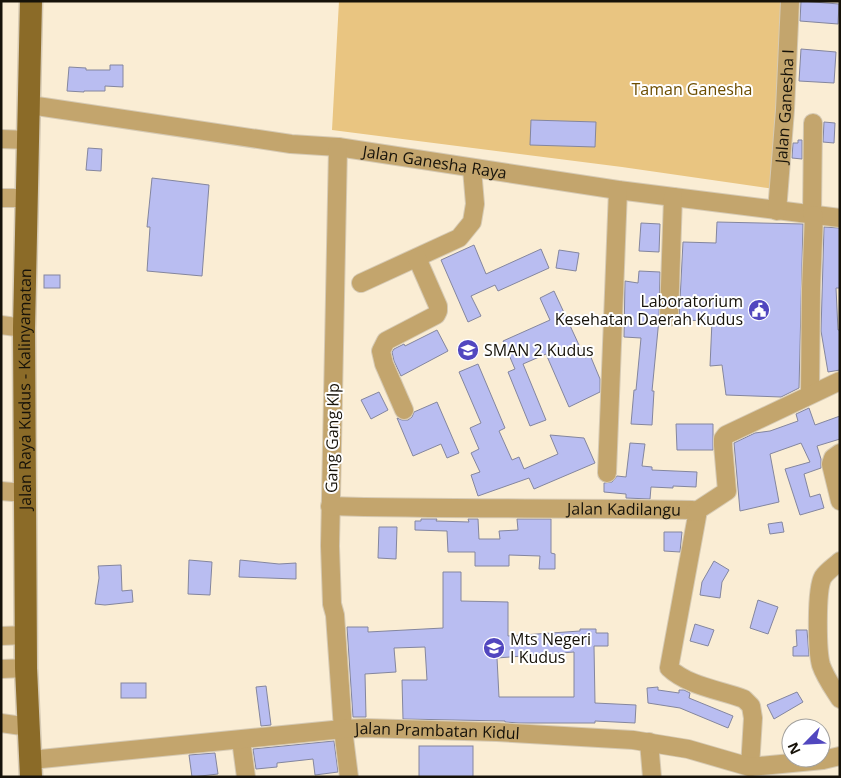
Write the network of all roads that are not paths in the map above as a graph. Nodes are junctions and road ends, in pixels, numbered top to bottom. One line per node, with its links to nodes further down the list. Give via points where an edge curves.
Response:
1 (31, 1): 3 (main road, Jalan Raya Kudus - Kalinyamatan)
2 (790, 1): 13 (street, Jalan Ganesha I)
3 (30, 105): 6 (main road, Jalan Raya Kudus - Kalinyamatan); 7 (street, Jalan Ganesha Raya, via 291,144)
4 (813, 123): 14 (street)
5 (1, 139): 6 (street)
6 (28, 140): 12 (main road, Jalan Raya Kudus - Kalinyamatan)
7 (338, 147): 8 (street, Jalan Ganesha Raya); 29 (street, Gang Gang Klp)
8 (472, 169): 9 (street, Jalan Ganesha Raya); 16 (street, via 475,204 472,222 459,238)
9 (618, 190): 10 (street, Jalan Ganesha Raya); 25 (street)
10 (672, 197): 13 (street, Jalan Ganesha Raya); 18 (street)
11 (1, 198): 12 (street)
12 (27, 198): 20 (main road, Jalan Raya Kudus - Kalinyamatan)
13 (777, 211): 14 (street, Jalan Ganesha Raya)
14 (813, 215): 15 (street, Jalan Ganesha Raya); 22 (street)
15 (840, 218)
16 (417, 258): 17 (street); 23 (street, via 438,311 386,341 381,351)
17 (361, 283)
18 (669, 317)
19 (1, 325): 20 (street)
20 (24, 328): 27 (main road, Jalan Raya Kudus - Kalinyamatan)
21 (840, 381): 22 (street)
22 (810, 394): 30 (street, via 723,438 727,491)
23 (404, 410)
24 (840, 453): 28 (street, via 832,458 831,464)
25 (607, 473)
26 (1, 491): 27 (street)
27 (24, 493): 32 (main road, Jalan Raya Kudus - Kalinyamatan)
28 (840, 501)
29 (330, 506): 30 (street, Jalan Kadilangu, via 605,508); 39 (street, Gang Gang Klp, via 332,604)
30 (695, 512): 43 (street, Jalan Kadilangu, via 697,516 669,668 688,681 744,699 751,706)
31 (840, 561): 36 (street, via 823,577 818,610 819,656 824,673)
32 (26, 635): 33 (street); 34 (main road, Jalan Raya Kudus - Kalinyamatan)
33 (1, 636)
34 (26, 668): 35 (street); 38 (main road, Jalan Raya Kudus - Kalinyamatan)
35 (1, 669)
36 (840, 699)
37 (1, 724): 38 (street)
38 (29, 727): 44 (main road, Jalan Raya Kudus - Kalinyamatan)
39 (344, 729): 40 (street, Jalan Prambatan Kidul); 41 (street, Jalan Prambatan Kidul, via 497,732); 47 (street, Gang Gang Klp)
40 (241, 740): 44 (street, Jalan Prambatan Kidul); 46 (street)
41 (649, 742): 43 (street, Jalan Prambatan Kidul, via 688,749); 48 (street)
42 (840, 756): 45 (street, Jalan Prambatan Kidul)
43 (750, 767): 45 (street, Jalan Prambatan Kidul)
44 (31, 768)
45 (794, 770)
46 (246, 777)
47 (350, 777)
48 (652, 777)

